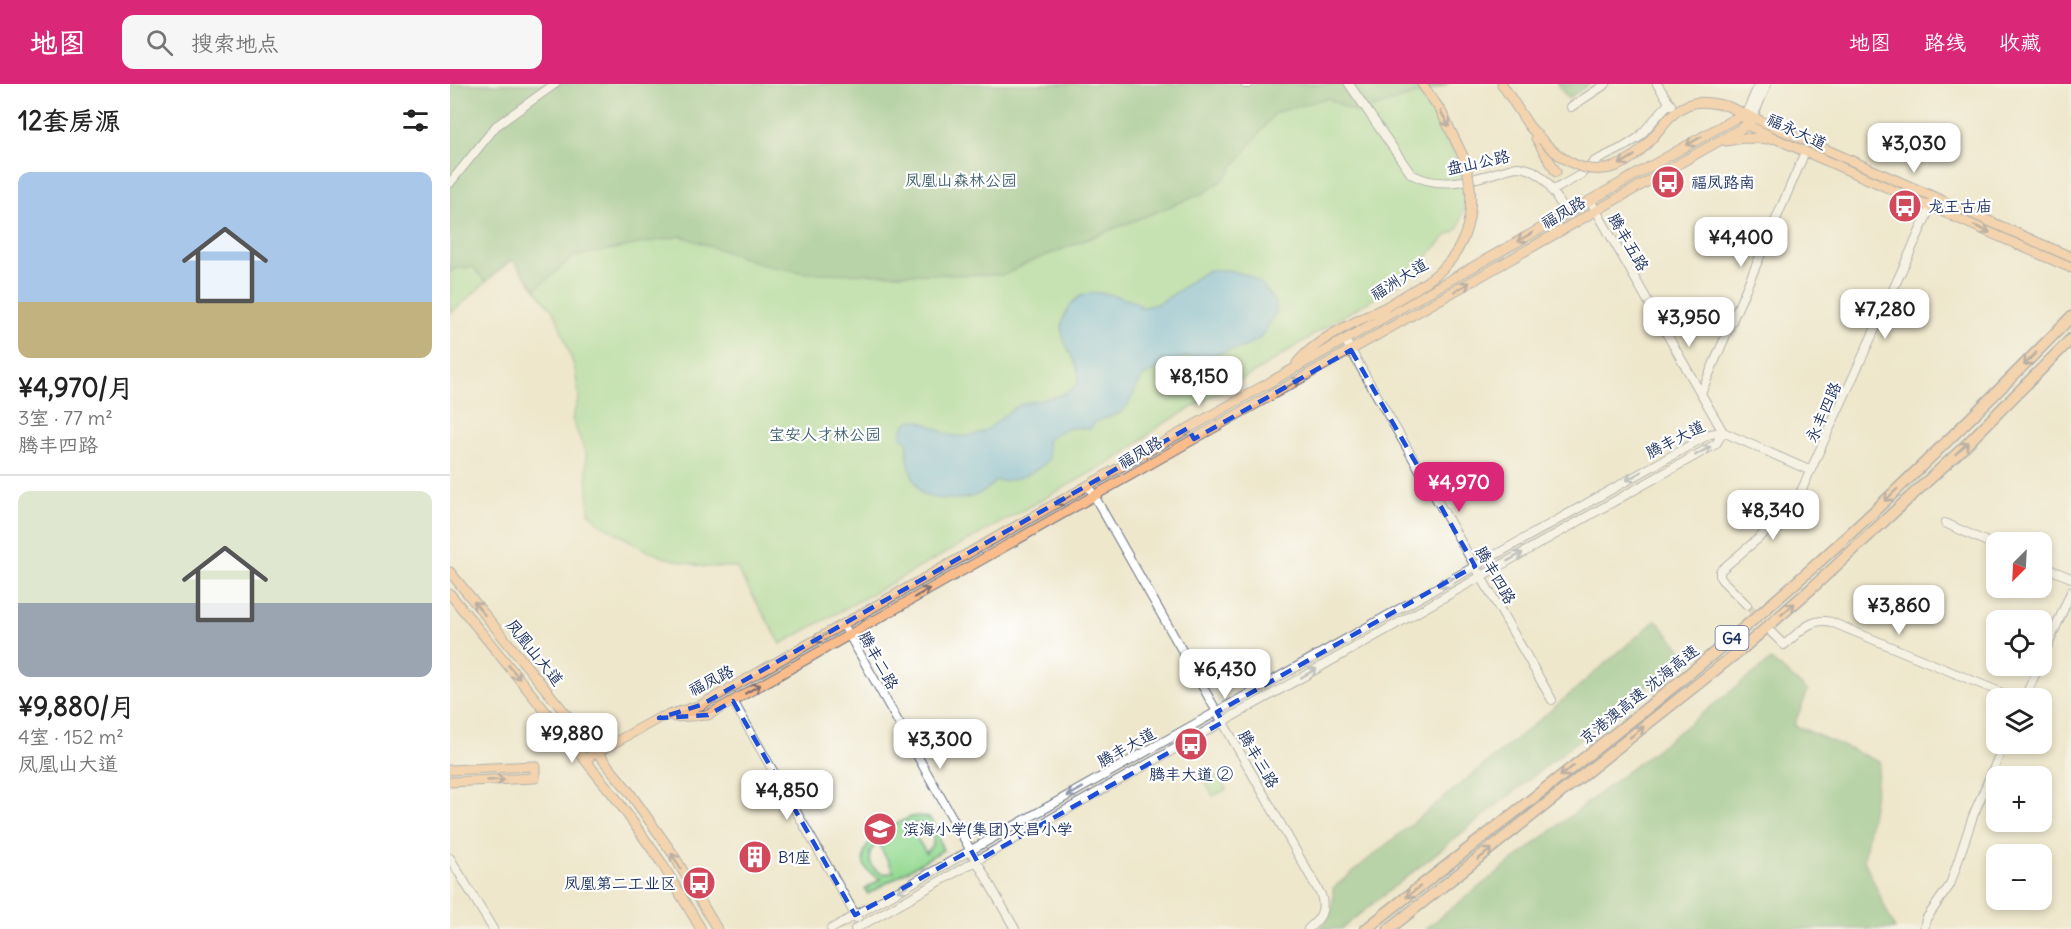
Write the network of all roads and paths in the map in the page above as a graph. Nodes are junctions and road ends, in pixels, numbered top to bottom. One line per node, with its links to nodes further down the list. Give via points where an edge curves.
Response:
1 (555, 84): 18 (street, via 496,126)
2 (1349, 84): 19 (street, 盘山公路, via 1410,174 1423,181 1444,184 1521,167 1539,174)
3 (1422, 84): 30 (main road, 福洲大道, one-way to 30, bridge, via 1449,126 1471,187 1468,226 1457,251 1433,278 1335,333)
4 (1502, 84): 13 (main road)
5 (1606, 84): 10 (street)
6 (1657, 84): 9 (street)
7 (1759, 84): 12 (street)
8 (1767, 84): 12 (street)
9 (1669, 103): 11 (street); 19 (street, via 1638,138)
10 (1571, 107)
11 (1676, 111): 12 (main road, via 1698,102 1727,106); 13 (main road, one-way to 13, bridge, via 1631,158 1605,169 1590,170 1557,156)
12 (1748, 119): 14 (main road, 福永大道); 15 (main road, 福凤路); 20 (main road, 福凤路, one-way to 20, via 1732,120); 21 (main road, 福永大道)
13 (1529, 126): 17 (main road)
14 (1781, 141): 15 (main road, via 1743,138); 16 (main road, 福永大道)
15 (1712, 145): 22 (main road, 福凤路)
16 (1805, 152): 21 (main road, 福永大道); 31 (street)
17 (1556, 172)
18 (450, 183)
19 (1552, 190): 23 (street, 盘山公路)
20 (1590, 201): 22 (street, 腾丰五路); 23 (main road, 福凤路)
21 (1933, 202): 24 (main road, 福永大道); 25 (main road, 福永大道, one-way to 25); 35 (street, 永丰四路)
22 (1596, 211): 29 (main road, 福凤路, one-way to 22); 31 (street, 腾丰五路)
23 (1566, 214): 28 (main road, 福凤路, one-way to 28)
24 (2070, 253)
25 (2071, 268)
26 (2071, 317): 74 (highway, 京港澳高速 沈海高速 / G4, one-way to 74, via 1950,439 1802,577 1660,698)
27 (2071, 339): 75 (highway, 京港澳高速 沈海高速 / G4, one-way to 27, via 1734,656 1919,490)
28 (1345, 340): 29 (street, 腾丰四路); 30 (main road, 福凤路)
29 (1351, 350): 34 (main road, 福凤路, one-way to 29); 40 (street, 腾丰四路)
30 (1292, 369): 32 (main road, 福凤路)
31 (1701, 393): 33 (street, 腾丰五路)
32 (1188, 428): 34 (main road); 36 (main road, 福凤路)
33 (1723, 432): 35 (street); 40 (street, 腾丰大道, one-way to 40, via 1710,434); 43 (street, 腾丰大道, one-way to 33, via 1716,444)
34 (1194, 439): 37 (main road, 福凤路)
35 (1811, 471): 47 (street, 永丰四路, via 1787,514 1720,571 1722,580)
36 (1088, 486): 37 (street, 腾丰三路); 48 (main road, 福凤路, one-way to 48)
37 (1094, 496): 50 (main road, 福凤路, one-way to 37); 55 (street, 腾丰三路)
38 (1945, 524): 39 (street)
39 (1986, 542)
40 (1475, 566): 43 (street, 腾丰四路); 55 (street, 腾丰大道, one-way to 55)
41 (2052, 570): 44 (street)
42 (450, 572): 58 (main road, 凤凰山大道, one-way to 42)
43 (1481, 576): 53 (street, 腾丰四路); 57 (street, 腾丰大道, one-way to 43)
44 (2071, 579)
45 (2071, 592): 51 (street)
46 (450, 594): 60 (main road, 凤凰山大道, one-way to 60)
47 (1746, 606)
48 (843, 624): 50 (street, 腾丰二路); 56 (main road, 福凤路, one-way to 56, via 701,705)
49 (1772, 633): 52 (street, via 1784,645 1810,623 1831,622)
50 (849, 635): 54 (main road, 福凤路, one-way to 50); 63 (street, 腾丰二路)
51 (2052, 636)
52 (1990, 688)
53 (1552, 700)
54 (733, 701): 56 (main road, 福凤路, via 708,715); 66 (street)
55 (1217, 712): 57 (street, 腾丰三路); 63 (street, 腾丰大道, one-way to 63)
56 (659, 718): 58 (main road, 福凤路)
57 (1223, 722): 65 (street, 腾丰大道); 73 (street, 腾丰三路, via 1321,895 1323,913)
58 (597, 752): 60 (main road, 福凤路); 70 (main road, 凤凰山大道, one-way to 58, via 658,832)
59 (2000, 754): 76 (street, via 1950,885)
60 (585, 759): 69 (main road, 凤凰山大道, via 646,840)
61 (450, 770): 62 (main road, one-way to 61, via 535,778 535,766)
62 (450, 782)
63 (971, 850): 65 (street, 腾丰二路); 66 (street, 腾丰大道, one-way to 66)
64 (450, 858): 68 (street)
65 (977, 861): 67 (street, 腾丰大道); 72 (street, 腾丰二路)
66 (855, 915): 67 (street); 71 (street, 腾丰大道)
67 (860, 928)
68 (493, 929)
69 (701, 929)
70 (717, 929)
71 (831, 929)
72 (1015, 929)
73 (1308, 929)
74 (1366, 929)
75 (1389, 929)
76 (1924, 929)

